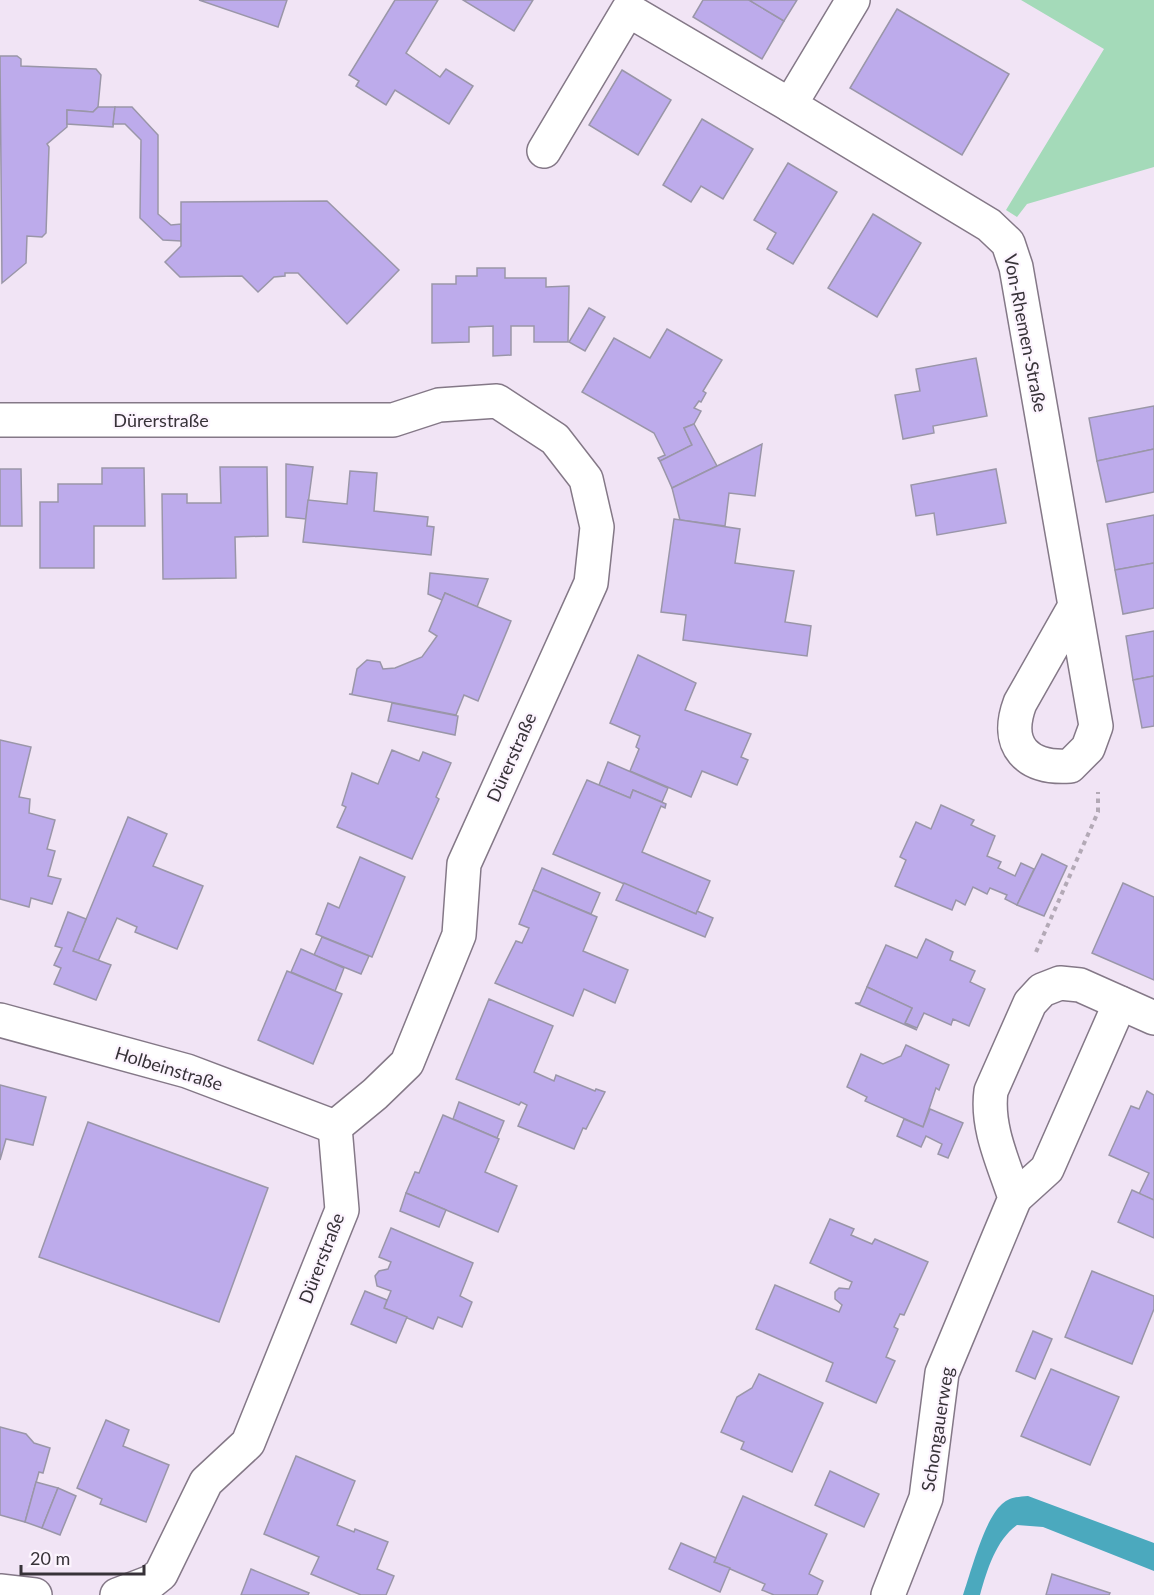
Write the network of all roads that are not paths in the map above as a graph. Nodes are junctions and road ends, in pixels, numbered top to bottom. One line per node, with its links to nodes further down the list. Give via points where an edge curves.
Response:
1 (853, 0): 2 (street)
2 (790, 105): 3 (street, Von-Rhemen-Straße, via 628,10); 5 (street, Von-Rhemen-Straße, via 989,225 1008,243 1016,267)
3 (544, 151)
4 (0, 420): 9 (street, Dürerstraße, via 393,420 439,405 497,401 555,439 586,479 597,527 591,583 464,864 459,935 407,1063)
5 (1075, 606)
6 (1120, 1003): 7 (street); 10 (street, Schongauerweg, via 1047,1169); 10 (street, via 1080,985 1060,983 1042,990 1030,1003 991,1092 990,1122)
7 (1154, 1018)
8 (0, 1020): 9 (street, Holbeinstraße, via 187,1071)
9 (334, 1126): 11 (street, Dürerstraße, via 342,1210 248,1443 206,1482)
10 (1015, 1198): 15 (street, Schongauerweg, via 942,1373 926,1498)
11 (164, 1584): 14 (street, Dürerstraße, via 151,1582)
12 (0, 1591): 13 (street)
13 (35, 1595)
14 (117, 1595)
15 (888, 1595)

